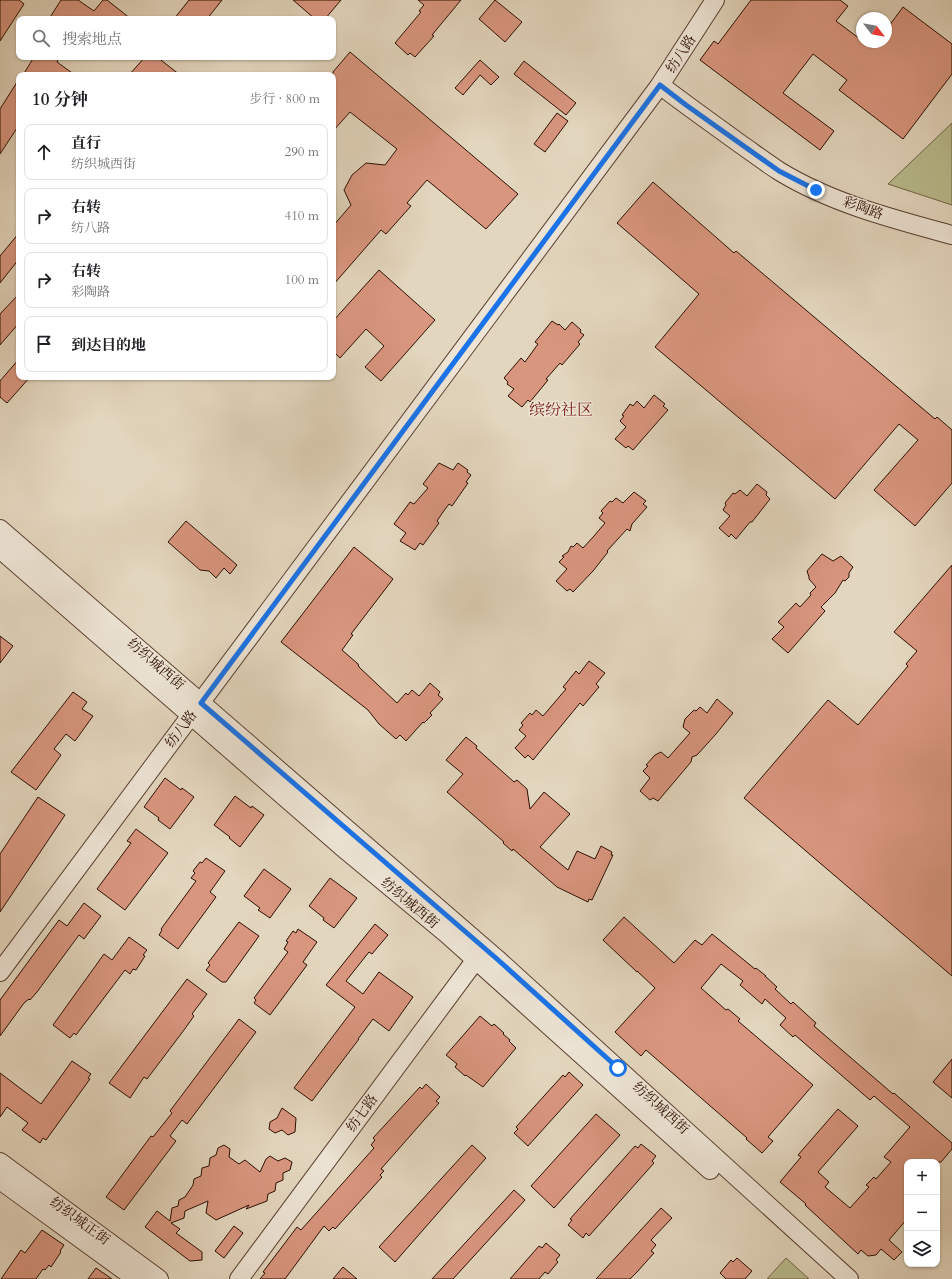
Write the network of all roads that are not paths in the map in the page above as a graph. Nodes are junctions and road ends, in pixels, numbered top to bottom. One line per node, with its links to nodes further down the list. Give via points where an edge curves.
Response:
1 (715, 0): 2 (street, 纺八路)
2 (660, 85): 3 (street, 彩陶路, via 779,171 858,207); 6 (street, 纺八路)
3 (952, 235)
4 (0, 530): 6 (street, 纺织城西街)
5 (0, 550): 6 (street, 纺织城西街)
6 (196, 709): 7 (street, 纺织城西街, via 341,846); 8 (street, 纺八路)
7 (480, 954): 13 (street, 纺七路); 14 (street, 纺织城西街); 15 (street, 纺织城西街)
8 (0, 972)
9 (0, 1162): 12 (street, 纺织城正街)
10 (0, 1180): 11 (street, 纺织城正街)
11 (136, 1279)
12 (159, 1279)
13 (239, 1279)
14 (832, 1279)
15 (849, 1279)

